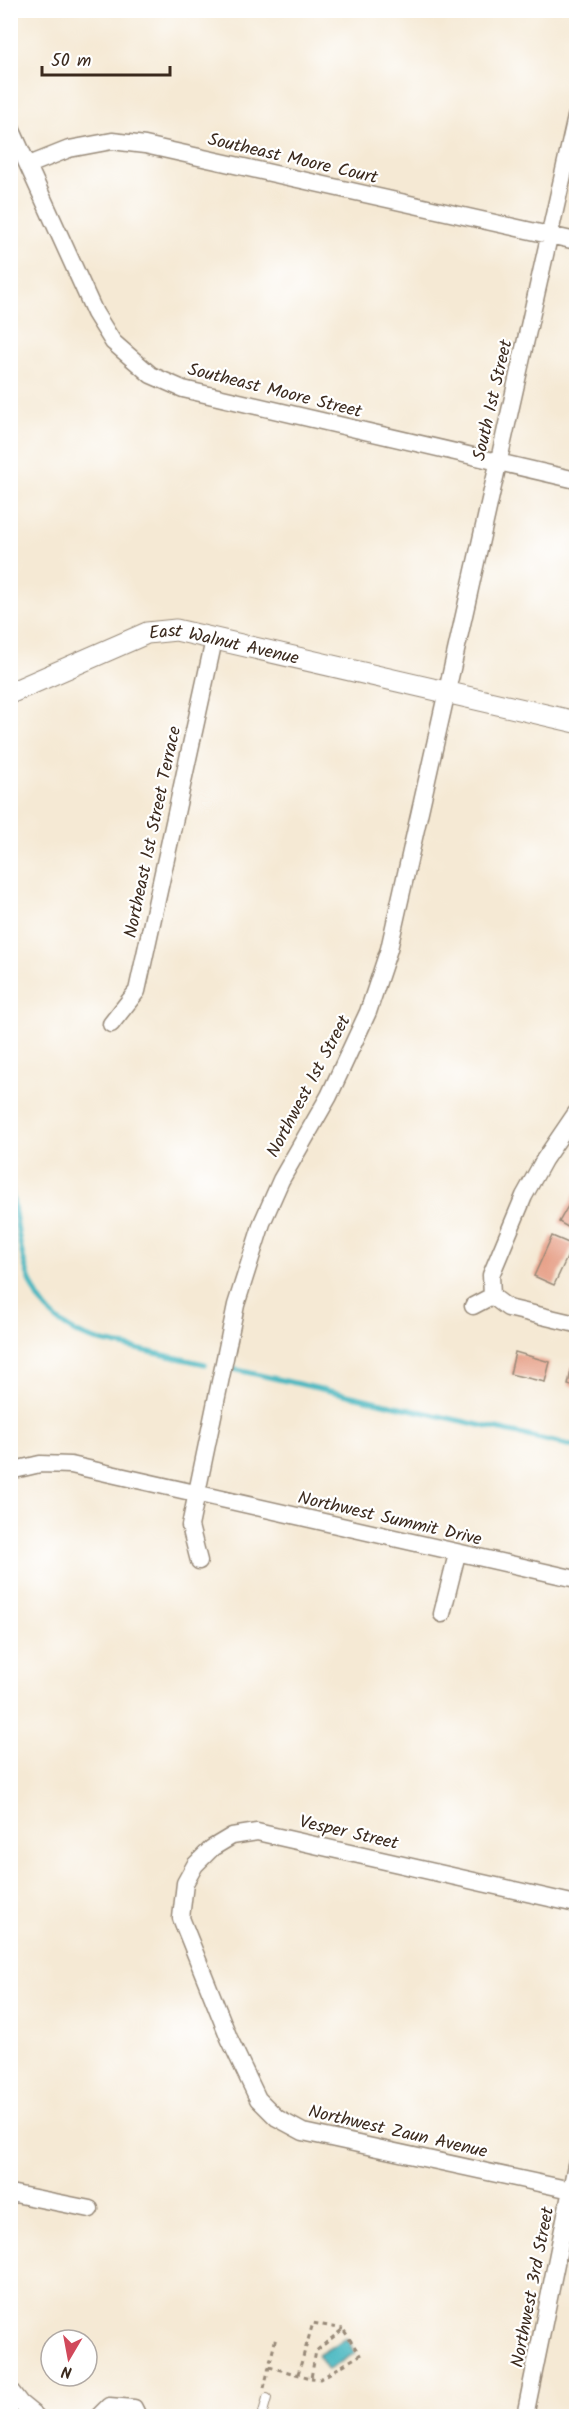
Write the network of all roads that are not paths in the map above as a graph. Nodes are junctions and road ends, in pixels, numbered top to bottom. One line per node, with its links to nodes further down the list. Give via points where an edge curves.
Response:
1 (576, 117): 4 (street, South 1st Street)
2 (10, 126): 3 (street, Southeast Moore Street)
3 (29, 165): 4 (street, Southeast Moore Court, via 69,149 112,141 146,145); 6 (street, Southeast Moore Street, via 95,313 113,342 151,375 183,389)
4 (549, 235): 5 (street, Southeast Moore Court); 6 (street, South 1st Street)
5 (576, 241)
6 (497, 463): 7 (street, Southeast Moore Street); 10 (street, South 1st Street)
7 (576, 480)
8 (214, 640): 9 (street, East Walnut Avenue, via 176,630 147,633); 10 (street, East Walnut Avenue); 12 (street, Northeast 1st Street Terrace, via 137,991)
9 (10, 693)
10 (446, 693): 11 (street, East Walnut Avenue); 18 (street, Northwest 1st Street, via 389,949 368,1012 262,1223 236,1305)
11 (576, 723)
12 (111, 1024)
13 (576, 1113): 14 (street, via 524,1196 491,1275)
14 (492, 1296): 15 (street); 16 (street, via 508,1308)
15 (473, 1306)
16 (576, 1324)
17 (10, 1471): 18 (street, Northwest Summit Drive, via 40,1464 71,1465)
18 (196, 1494): 19 (street, Northwest Summit Drive); 20 (street, Northwest 1st Street, via 190,1526)
19 (457, 1554): 21 (street, Northwest Summit Drive); 22 (street)
20 (199, 1561)
21 (576, 1580)
22 (442, 1614)
23 (576, 1904): 24 (street, Vesper Street, via 257,1832 232,1836 195,1865 185,1883 181,1918)
24 (188, 1936): 26 (street, Northwest Zaun Avenue, via 258,2099 277,2118 303,2132)
25 (576, 2165): 26 (street, Northwest 3rd Street)
26 (571, 2190): 35 (street, Northwest 3rd Street)
27 (10, 2193): 28 (street)
28 (90, 2209)
29 (10, 2390): 31 (street)
30 (267, 2398): 34 (lane)
31 (36, 2416)
32 (99, 2416): 33 (street, via 109,2406 135,2408)
33 (138, 2416)
34 (262, 2416)
35 (525, 2416)

